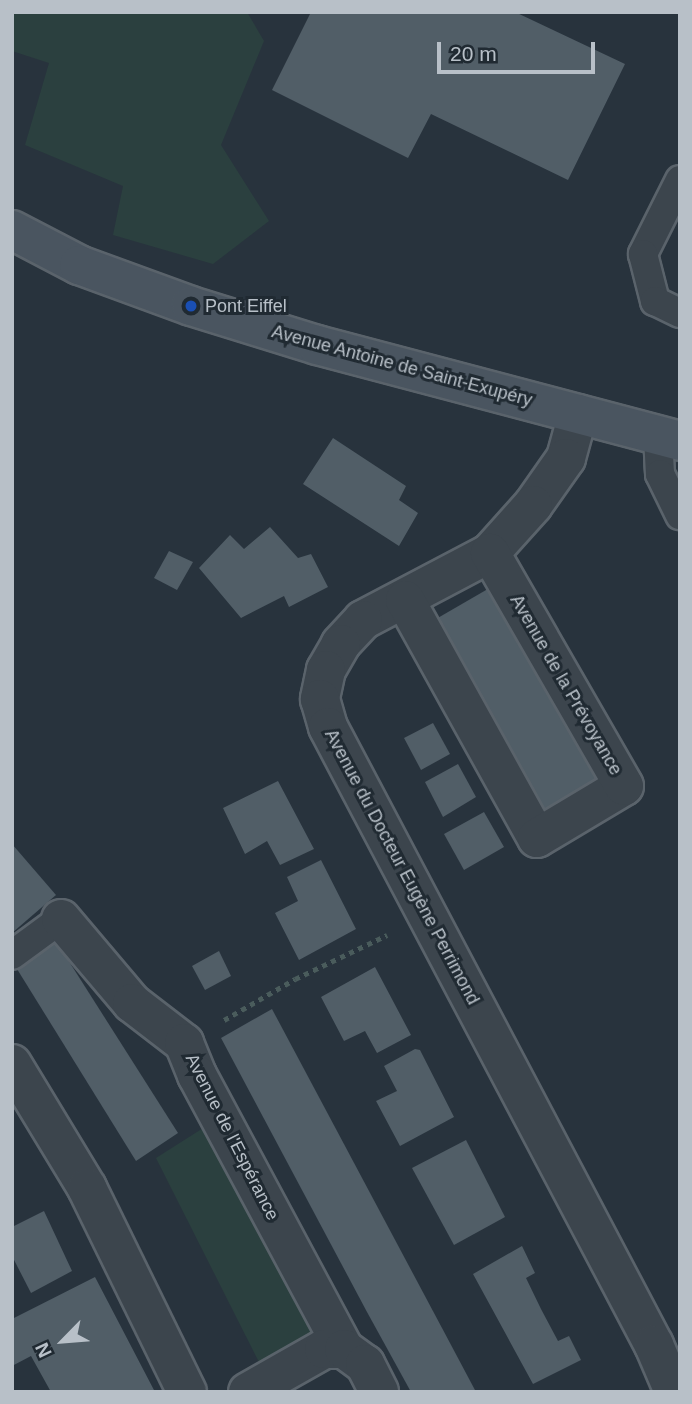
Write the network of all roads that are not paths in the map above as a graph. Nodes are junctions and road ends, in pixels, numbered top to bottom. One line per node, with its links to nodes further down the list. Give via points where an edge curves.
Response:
1 (680, 180): 3 (lane, via 643,254 655,301)
2 (12, 230): 4 (main road, Avenue Antoine de Saint-Exupéry, via 79,265 191,306 317,345)
3 (680, 313)
4 (578, 414): 5 (main road, Avenue Antoine de Saint-Exupéry); 7 (street, Avenue du Docteur Eugène Perrimond, via 566,458 533,505)
5 (669, 438): 6 (lane, via 660,474)
6 (680, 515)
7 (490, 553): 8 (street, Avenue du Docteur Eugène Perrimond); 8 (street, Avenue de la Prévoyance, via 624,786 537,838)
8 (405, 600): 16 (street, Avenue du Docteur Eugène Perrimond, via 363,620 341,643 326,670 320,699 328,727 654,1345)
9 (61, 919): 10 (lane); 12 (street, Avenue de l'Espérance, via 132,1003 184,1043)
10 (12, 954)
11 (12, 1064): 13 (street, via 87,1188)
12 (344, 1349): 14 (street, via 324,1349); 15 (street, via 365,1364)
13 (187, 1392)
14 (248, 1392)
15 (379, 1392)
16 (674, 1392)

